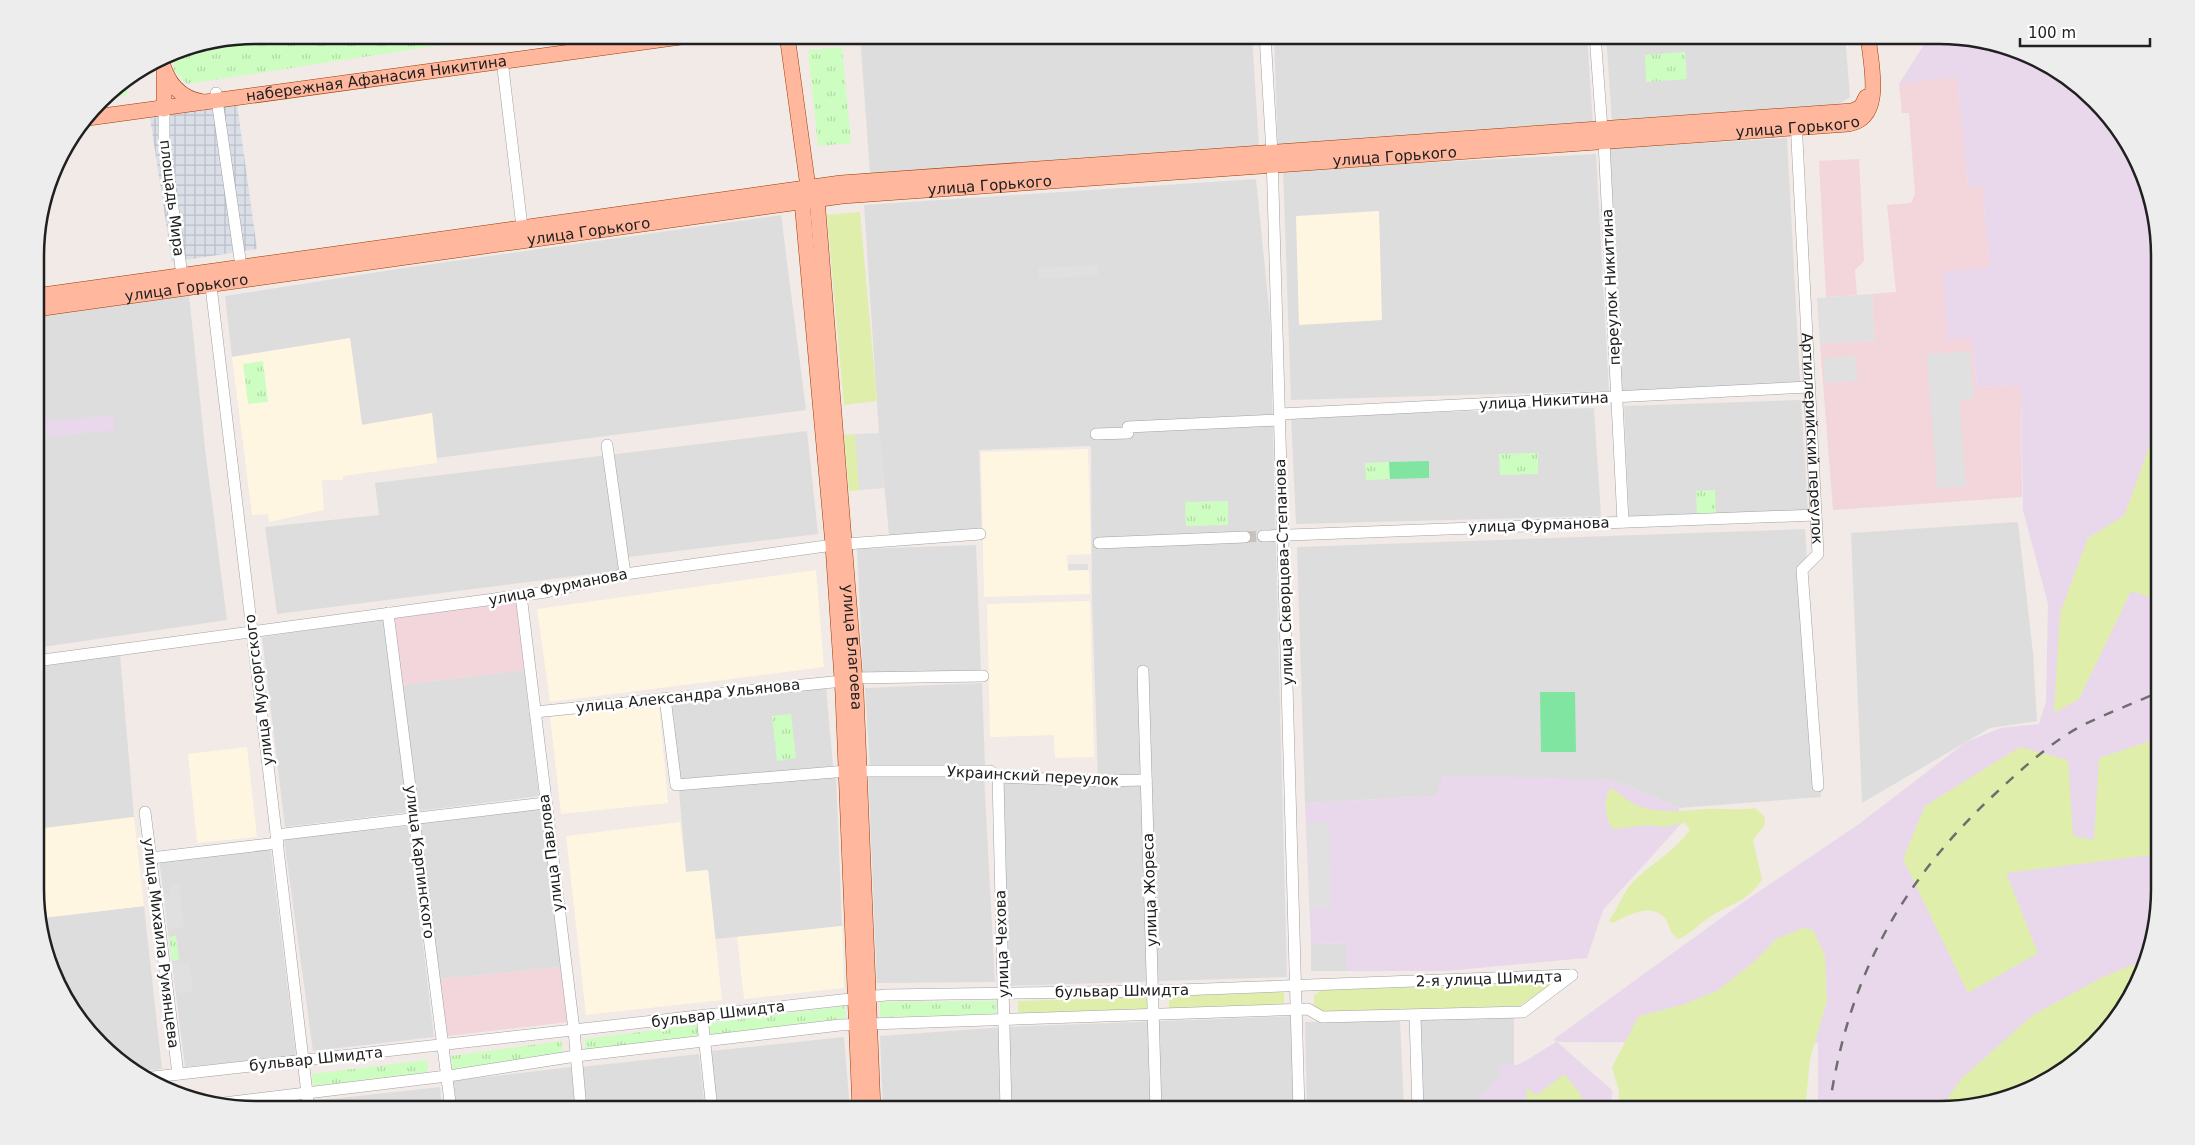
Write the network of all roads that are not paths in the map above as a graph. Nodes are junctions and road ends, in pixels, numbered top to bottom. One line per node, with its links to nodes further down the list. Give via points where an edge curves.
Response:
1 (576, 44): 13 (main road, набережная Афанасия Никитина)
2 (626, 44): 8 (main road, набережная Афанасия Никитина)
3 (788, 44): 21 (main road, улица Благоева)
4 (1266, 44): 20 (street, улица Скворцова-Степанова)
5 (1596, 44): 19 (street, переулок Никитина)
6 (1862, 44): 18 (main road, улица Горького, via 1866,99 1862,107)
7 (1869, 44): 18 (main road, улица Горького, via 1873,96 1868,113 1851,124)
8 (502, 60): 13 (main road, набережная Афанасия Никитина); 22 (street)
9 (162, 66): 14 (main road, via 158,89)
10 (162, 66): 15 (main road)
11 (163, 66): 12 (main road, via 174,87)
12 (188, 97): 13 (main road); 15 (main road, набережная Афанасия Никитина)
13 (213, 99): 15 (main road, набережная Афанасия Никитина); 23 (street, via 220,120)
14 (145, 102): 15 (main road, набережная Афанасия Никитина); 16 (main road, набережная Афанасия Никитина)
15 (163, 104): 17 (main road, набережная Афанасия Никитина); 25 (street, площадь Мира)
16 (105, 107)
17 (95, 117)
18 (1796, 122): 19 (main road, улица Горького); 28 (street, Артиллерийский переулок)
19 (1603, 136): 20 (main road, улица Горького); 29 (street, переулок Никитина)
20 (1272, 159): 21 (main road, улица Горького); 30 (street, улица Скворцова-Степанова)
21 (809, 196): 22 (main road, улица Горького); 40 (main road, улица Благоева)
22 (523, 233): 23 (main road, улица Горького); 24 (main road, улица Горького)
23 (241, 266): 24 (main road, улица Горького)
24 (210, 277): 25 (main road, улица Горького); 44 (street, улица Мусоргского)
25 (183, 281): 26 (main road, улица Горького); 27 (main road, улица Горького)
26 (44, 295)
27 (44, 307)
28 (1809, 387): 29 (street, улица Никитина); 33 (street, Артиллерийский переулок)
29 (1617, 397): 30 (street, улица Никитина); 34 (street, переулок Никитина)
30 (1280, 417): 31 (street, улица Никитина, via 1128,426 1128,433); 37 (street, улица Скворцова-Степанова)
31 (1096, 434)
32 (607, 445): 41 (street)
33 (1816, 515): 34 (street, улица Фурманова); 54 (street, Артиллерийский переулок, via 1818,554 1802,570)
34 (1623, 522): 37 (street, улица Фурманова)
35 (980, 534): 40 (street, улица Фурманова)
36 (1263, 536): 37 (street, улица Фурманова)
37 (1283, 536): 60 (street, улица Скворцова-Степанова)
38 (1245, 537): 39 (street)
39 (1099, 543)
40 (839, 545): 41 (street, улица Фурманова); 48 (main road, улица Благоева)
41 (625, 574): 42 (street, улица Фурманова)
42 (521, 595): 43 (street, улица Фурманова); 50 (street, улица Павлова)
43 (388, 614): 44 (street, улица Фурманова); 57 (street, улица Карпинского)
44 (252, 632): 45 (street, улица Фурманова); 58 (street, улица Мусоргского)
45 (44, 660)
46 (1143, 671): 53 (street, улица Жореса)
47 (983, 676): 48 (street, улица Александра Ульянова)
48 (849, 680): 49 (street, улица Александра Ульянова); 51 (main road, улица Благоева)
49 (665, 698): 50 (street, улица Александра Ульянова); 51 (street, Украинский переулок, via 676,785)
50 (534, 712): 55 (street, улица Павлова)
51 (853, 771): 52 (street, Украинский переулок, via 990,771); 63 (main road, улица Благоева)
52 (998, 777): 53 (street, Украинский переулок); 62 (street, улица Чехова)
53 (1146, 780): 61 (street, улица Жореса)
54 (1818, 786)
55 (545, 802): 57 (street); 70 (street, улица Павлова)
56 (145, 812): 59 (street, улица Михаила Румянцева)
57 (415, 818): 58 (street); 72 (street, улица Карпинского)
58 (277, 839): 59 (street); 74 (street, улица Мусоргского)
59 (151, 858): 75 (street, улица Михаила Румянцева)
60 (1295, 987): 61 (street, бульвар Шмидта); 64 (street, улица Скворцова-Степанова); 67 (street, 2-я улица Шмидта, via 1572,975 1522,1012)
61 (1153, 992): 62 (street, бульвар Шмидта); 65 (street, улица Жореса)
62 (1003, 993): 63 (street, бульвар Шмидта); 68 (street, улица Чехова)
63 (863, 997): 66 (street, бульвар Шмидта); 69 (main road, улица Благоева)
64 (1296, 1009): 65 (street, бульвар Шмидта); 67 (street, 2-я улица Шмидта, via 1308,1009 1322,1017); 88 (street, улица Скворцова-Степанова)
65 (1153, 1013): 68 (street, бульвар Шмидта); 87 (street, улица Жореса)
66 (702, 1016): 70 (street, бульвар Шмидта); 71 (street)
67 (1415, 1016): 89 (street)
68 (1004, 1018): 69 (street, бульвар Шмидта); 86 (street, улица Чехова)
69 (864, 1025): 71 (street, бульвар Шмидта); 84 (main road, улица Благоева); 85 (main road, улица Благоева)
70 (574, 1030): 72 (street, бульвар Шмидта); 73 (street, улица Павлова)
71 (705, 1041): 73 (street, бульвар Шмидта); 83 (street)
72 (443, 1045): 74 (street, бульвар Шмидта); 76 (street, улица Карпинского)
73 (576, 1056): 76 (street, бульвар Шмидта); 82 (street, улица Павлова)
74 (304, 1060): 75 (street, бульвар Шмидта); 78 (street, улица Мусоргского)
75 (178, 1074): 77 (street, бульвар Шмидта)
76 (447, 1076): 78 (street, бульвар Шмидта); 81 (street, улица Карпинского)
77 (157, 1077)
78 (307, 1093): 79 (street, бульвар Шмидта); 80 (street, улица Мусоргского)
79 (241, 1101)
80 (308, 1101)
81 (450, 1101)
82 (580, 1101)
83 (711, 1101)
84 (860, 1101)
85 (872, 1101)
86 (1006, 1101)
87 (1156, 1101)
88 (1299, 1101)
89 (1418, 1101)

